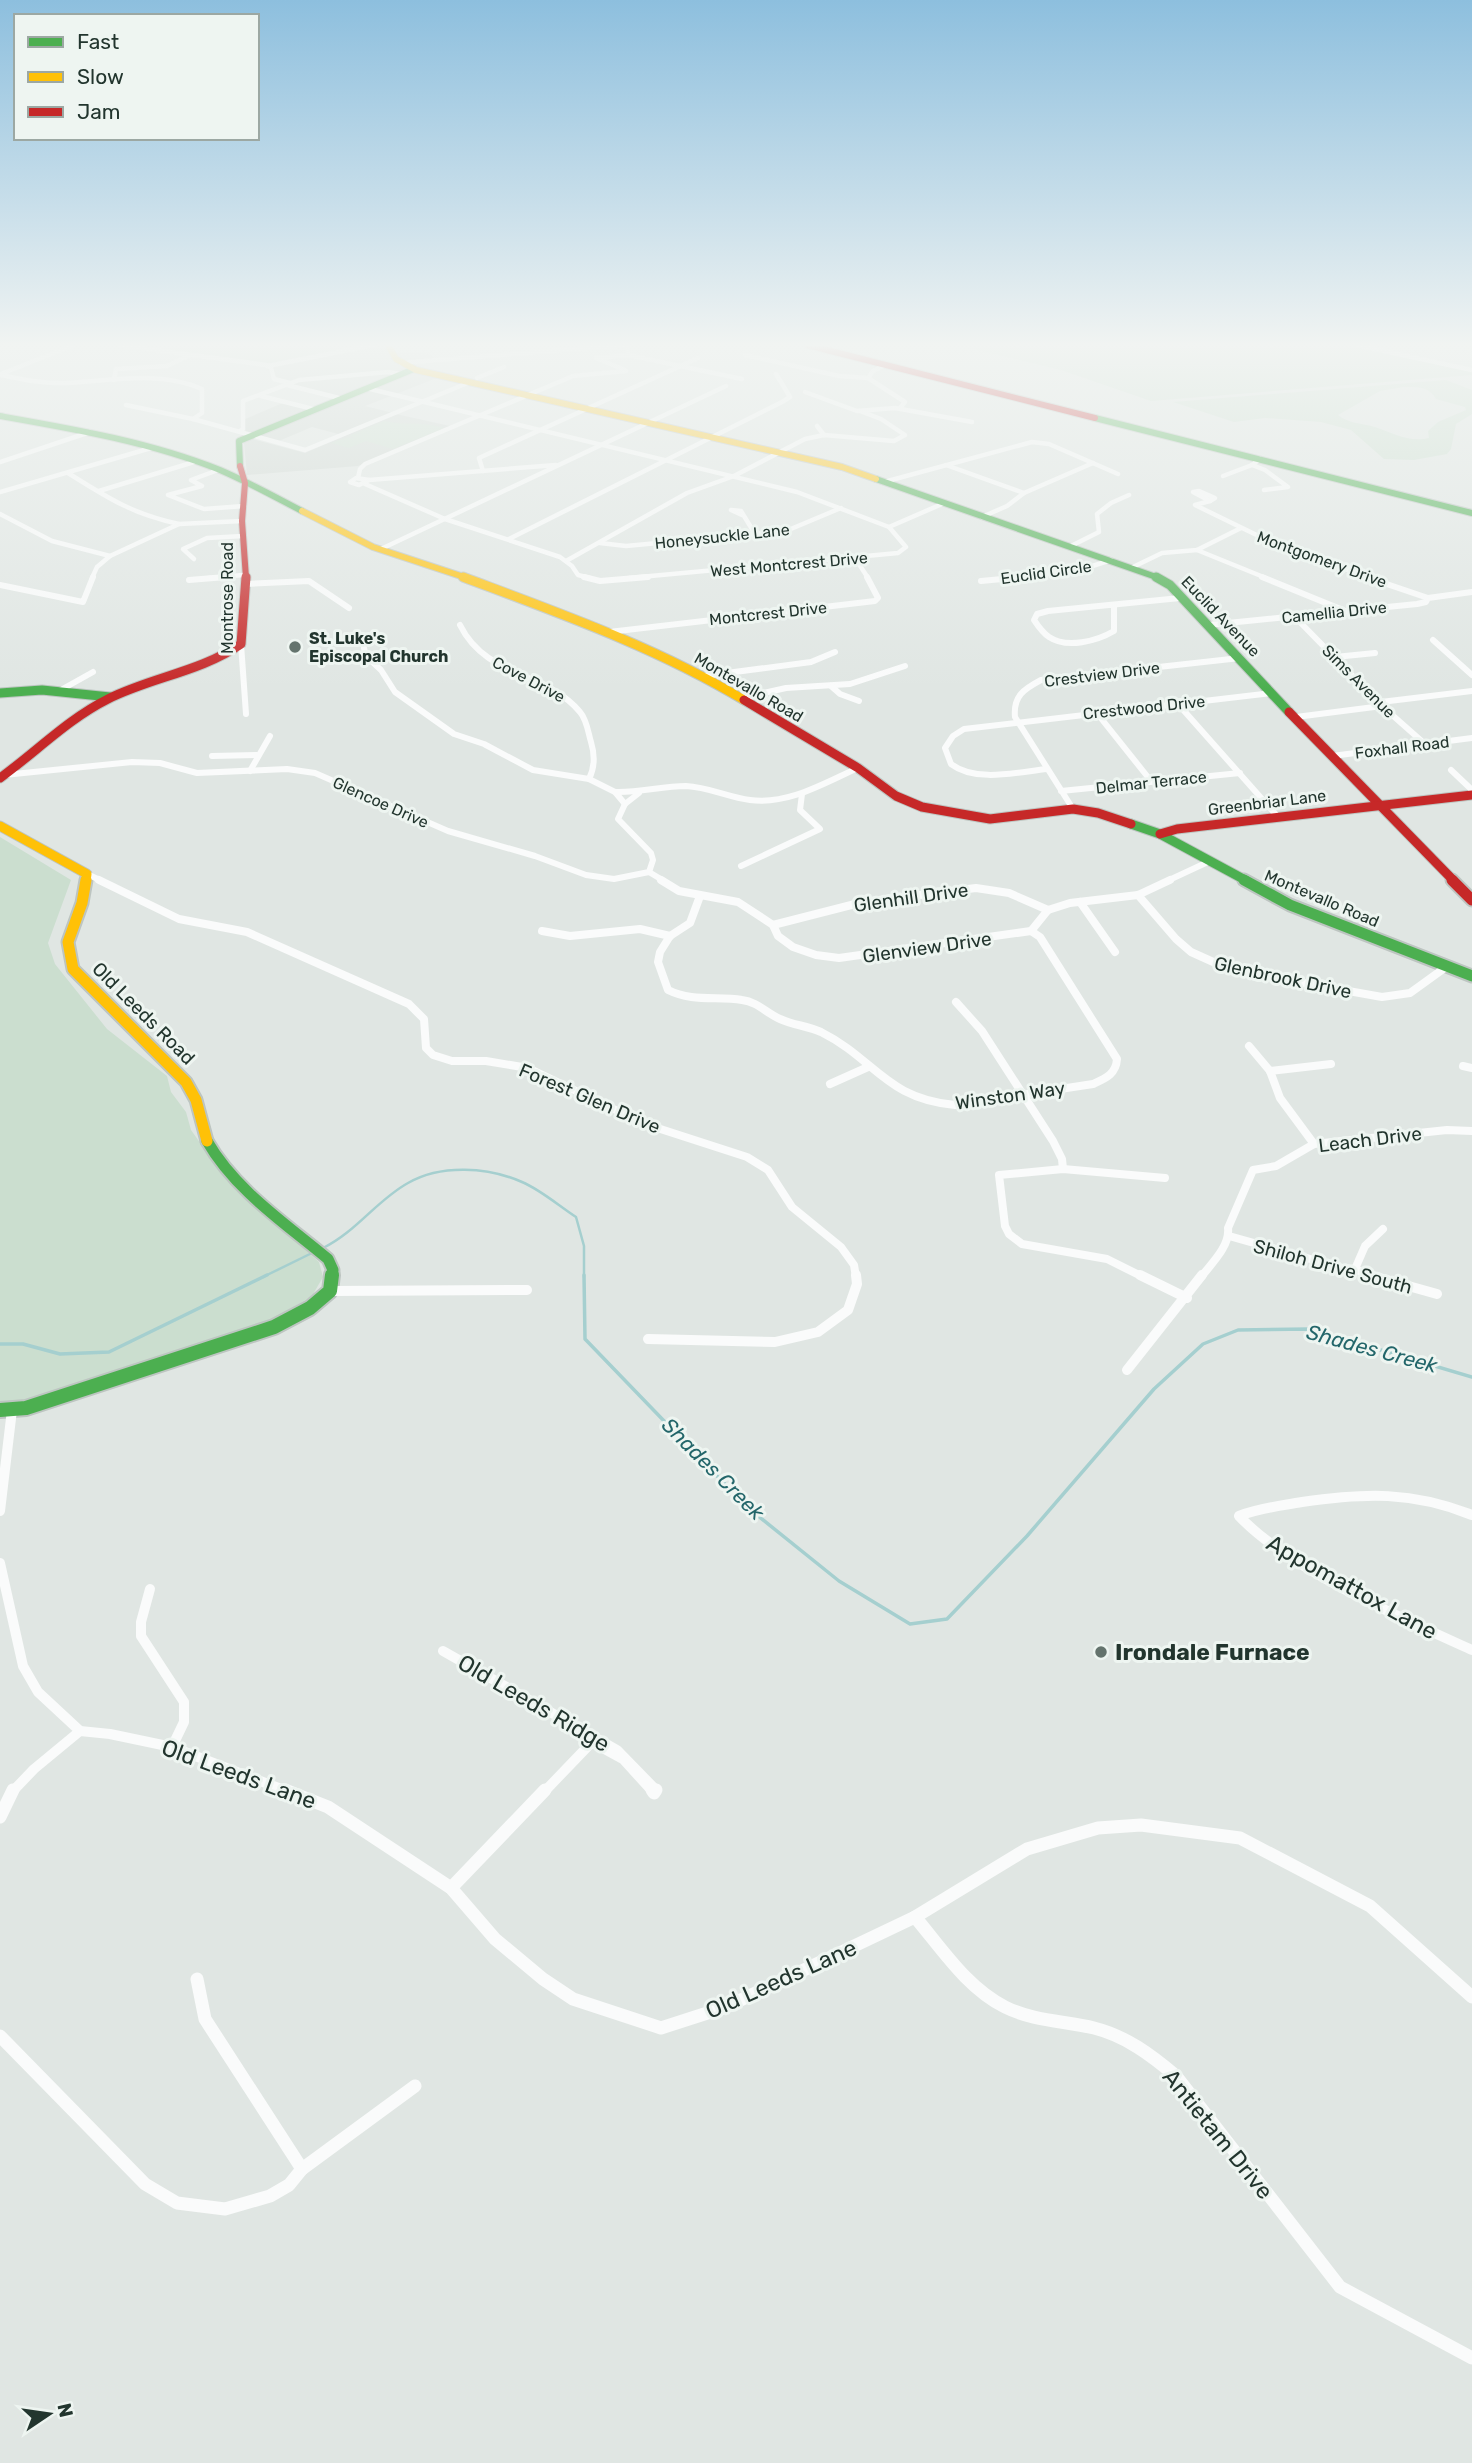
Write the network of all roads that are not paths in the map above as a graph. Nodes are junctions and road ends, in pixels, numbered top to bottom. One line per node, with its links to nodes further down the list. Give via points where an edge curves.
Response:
1 (110, 460): 21 (street)
2 (191, 460): 13 (main road, Montevallo Road)
3 (239, 460): 17 (main road)
4 (375, 460): 25 (street, via 360,468)
5 (480, 460): 20 (street)
6 (571, 460): 16 (street)
7 (666, 460): 23 (street); 50 (street)
8 (763, 460): 23 (street)
9 (809, 460): 27 (main road, Euclid Avenue)
10 (964, 460): 18 (street)
11 (1086, 460): 15 (street)
12 (1248, 460): 14 (main road)
13 (194, 461): 19 (main road, Montevallo Road); 30 (street)
14 (1256, 462): 24 (street); 29 (street, via 1288,487); 39 (main road)
15 (1093, 463): 22 (street); 33 (street)
16 (562, 464): 20 (street); 43 (street)
17 (239, 465): 19 (main road); 28 (main road)
18 (945, 465): 27 (street); 33 (street)
19 (220, 471): 28 (main road, Montevallo Road); 35 (street, via 191,480 202,486 168,495 204,509)
20 (483, 471): 26 (street)
21 (68, 472): 30 (street); 31 (street)
22 (1118, 474)
23 (732, 476): 38 (street); 51 (street, via 687,493)
24 (1223, 476)
25 (358, 478): 26 (street); 26 (street, via 350,482)
26 (367, 482): 43 (street)
27 (884, 482): 37 (main road, Euclid Avenue)
28 (245, 483): 32 (main road, Montevallo Road); 35 (main road, Montrose Road)
29 (1264, 490)
30 (99, 491): 45 (street, via 122,507)
31 (0, 492)
32 (263, 493): 35 (main road); 53 (main road, Montevallo Road)
33 (1024, 493): 42 (street)
34 (1129, 495): 52 (street, via 1097,513 1099,532)
35 (244, 501): 44 (main road, Montrose Road)
36 (1211, 501): 47 (street, Montgomery Drive, via 1194,505)
37 (942, 504): 42 (main road, Euclid Avenue); 46 (street)
38 (841, 508): 46 (street); 48 (street, Honeysuckle Lane, via 797,528)
39 (1472, 513)
40 (0, 514): 55 (street, via 52,541)
41 (742, 515): 48 (street)
42 (982, 517): 52 (main road, Euclid Avenue)
43 (444, 519): 50 (street); 53 (street)
44 (242, 521): 45 (street); 49 (main road, Montrose Road)
45 (178, 524): 55 (street)
46 (889, 527): 56 (street, West Montcrest Drive, via 904,543 904,551)
47 (1241, 528): 54 (street); 66 (street, Montgomery Drive, via 1328,564)
48 (755, 534): 51 (street, Honeysuckle Lane, via 626,546)
49 (243, 536): 57 (street, via 207,538 183,549); 62 (main road, Montrose Road)
50 (509, 539): 59 (street)
51 (600, 543): 59 (street)
52 (1071, 546): 58 (main road, Euclid Avenue)
53 (382, 549): 74 (main road, Montevallo Road)
54 (1197, 550): 60 (street, via 1162,553); 70 (street)
55 (110, 556): 64 (street, via 97,567 83,602)
56 (855, 558): 59 (street, West Montcrest Drive, via 611,581 585,579); 74 (street, Montcrest Drive, via 877,593 875,601)
57 (194, 559)
58 (1111, 560): 60 (main road, Euclid Avenue); 63 (street, Euclid Circle, via 1077,571)
59 (566, 561)
60 (1133, 567): 67 (main road, Euclid Avenue, via 1163,580)
61 (189, 580): 62 (street)
62 (244, 580): 69 (street, via 309,581); 77 (main road, Montrose Road)
63 (981, 581)
64 (0, 585)
65 (1472, 593): 66 (street, Camellia Drive)
66 (1428, 597): 70 (street, Camellia Drive, via 1417,604)
67 (1180, 598): 68 (street); 73 (main road, Euclid Avenue)
68 (1114, 606): 68 (street, via 1048,611 1034,620 1053,639 1097,638 1114,631)
69 (349, 608)
70 (1343, 610): 71 (street, Camellia Drive)
71 (1294, 617): 73 (street, Camellia Drive); 80 (street, Sims Avenue)
72 (460, 625): 112 (street, Cove Drive, via 475,648 567,698 582,713 593,747)
73 (1208, 625): 81 (main road, Euclid Avenue)
74 (609, 632): 85 (main road, Montevallo Road)
75 (1433, 640): 84 (street)
76 (364, 648): 112 (street, via 395,692 454,734 533,770)
77 (238, 649): 91 (main road, via 189,674); 97 (street, Montrose Road)
78 (835, 652): 85 (street, via 811,662)
79 (1375, 653): 80 (street)
80 (1335, 657): 95 (street, Sims Avenue)
81 (1240, 658): 90 (main road, Euclid Avenue); 99 (street, Crestview Drive, via 1041,680 1024,686 1014,701)
82 (905, 666): 86 (street)
83 (93, 673): 87 (street)
84 (1472, 675)
85 (704, 676): 92 (main road, Montevallo Road)
86 (831, 687): 92 (street, via 786,688); 93 (street)
87 (59, 691): 89 (main road); 91 (main road)
88 (1472, 691): 95 (street)
89 (0, 693)
90 (1272, 693): 94 (street, Crestwood Drive); 98 (main road, Euclid Avenue)
91 (110, 697): 111 (main road)
92 (741, 698): 106 (main road, Montevallo Road)
93 (859, 701)
94 (1178, 704): 96 (street, Crestwood Drive); 110 (street)
95 (1382, 704): 98 (street); 102 (street, Sims Avenue)
96 (1096, 712): 99 (street, Crestwood Drive); 113 (street)
97 (246, 714)
98 (1296, 717): 105 (main road, Euclid Avenue)
99 (1016, 722): 107 (street); 107 (street, Crestwood Drive, via 964,729 953,736 945,748 951,764 962,772 978,774)
100 (270, 736): 103 (street)
101 (1472, 738): 102 (street, Foxhall Road)
102 (1425, 744): 105 (street, Foxhall Road)
103 (257, 755): 104 (street); 109 (street)
104 (212, 756)
105 (1332, 756): 121 (main road, Euclid Avenue)
106 (858, 768): 118 (street); 122 (main road, Montevallo Road, via 896,796 951,814 989,819)
107 (1047, 769): 115 (street)
108 (1451, 770): 114 (street)
109 (250, 771): 111 (street, Glencoe Drive, via 197,773 160,763 132,762); 128 (street, Glencoe Drive, via 315,773 448,831 598,878)
110 (1240, 773): 113 (street, Delmar Terrace); 123 (street)
111 (2, 777)
112 (589, 779): 116 (street)
113 (1151, 781): 115 (street, Delmar Terrace)
114 (1472, 790)
115 (1061, 791): 122 (street)
116 (615, 792): 117 (street); 120 (street)
117 (639, 793): 118 (street, via 695,787 762,801); 120 (street)
118 (803, 794): 127 (street, via 800,810 820,829)
119 (1472, 795): 121 (main road, Greenbriar Lane)
120 (625, 804): 128 (street, via 618,819 625,831 652,852)
121 (1378, 806): 123 (main road, Greenbriar Lane); 132 (main road, Euclid Avenue)
122 (1073, 809): 125 (main road, Montevallo Road)
123 (1278, 817): 125 (main road, Greenbriar Lane)
124 (0, 826): 129 (main road)
125 (1160, 834): 126 (main road, Montevallo Road)
126 (1210, 862): 130 (street); 140 (main road, Montevallo Road, via 1290,905)
127 (741, 866)
128 (649, 872): 131 (street, Glenview Drive, via 679,891)
129 (87, 874): 157 (main road, Old Leeds Road, via 67,939 73,969 186,1082 215,1157 330,1261); 160 (street, Forest Glen Drive, via 179,919 247,932 409,1004 423,1013 428,1026 426,1048 433,1055 528,1068 645,1124 747,1157 768,1170 792,1207 841,1247 854,1265 857,1284 848,1310 813,1334 775,1342)
130 (1138, 895): 133 (street); 140 (street, Glenbrook Drive, via 1191,952 1231,970 1397,997)
131 (700, 896): 135 (street, Glenview Drive, via 738,902); 138 (street, Winston Way, via 690,923)
132 (1472, 900)
133 (1080, 902): 134 (street); 139 (street)
134 (1048, 910): 135 (street, Glenhill Drive, via 1009,893 976,888 863,902); 137 (street)
135 (773, 925): 137 (street, Glenview Drive, via 778,936 793,947 839,958)
136 (542, 931): 138 (street, via 570,936 640,929)
137 (1031, 931): 148 (street, Winston Way, via 1040,937 1118,1066 1111,1076 1093,1084)
138 (670, 936): 145 (street, Winston Way, via 658,962 667,990 684,997 754,1002 779,1020 823,1034)
139 (1115, 952)
140 (1446, 967): 141 (main road, Montevallo Road)
141 (1472, 976)
142 (956, 1002): 148 (street, via 982,1031)
143 (1249, 1046): 146 (street)
144 (1331, 1063): 146 (street)
145 (868, 1067): 147 (street); 148 (street, Winston Way, via 909,1097 932,1105)
146 (1270, 1071): 150 (street, via 1278,1093)
147 (830, 1084)
148 (1022, 1093): 151 (street, via 1053,1141)
149 (1472, 1131): 150 (street, Leach Drive)
150 (1314, 1144): 154 (street, Leach Drive, via 1276,1166 1253,1170 1228,1228)
151 (1063, 1169): 152 (street); 159 (street, via 999,1175 1009,1234 1033,1248 1107,1259)
152 (1165, 1178)
153 (1383, 1229): 155 (street, via 1365,1244)
154 (1229, 1236): 155 (street, Shiloh Drive South); 159 (street, Leach Drive)
155 (1354, 1269): 158 (street, Shiloh Drive South)
156 (527, 1290): 157 (street)
157 (330, 1291): 162 (main road, via 274,1327 26,1408)
158 (1437, 1294)
159 (1187, 1298): 161 (street, Leach Drive)
160 (648, 1339)
161 (1127, 1370)
162 (6, 1410): 163 (street)
163 (0, 1511)
164 (1472, 1515): 167 (street, Appomattox Lane, via 1437,1501 1380,1492 1256,1509 1239,1516 1244,1526 1264,1539 1429,1632)
165 (0, 1563): 169 (street, via 23,1666 38,1692)
166 (150, 1589): 170 (street, via 141,1636 184,1702 184,1722)
167 (1472, 1650)
168 (443, 1651): 172 (street, Old Leeds Ridge, via 617,1750 656,1790 654,1793 623,1759 592,1742)
169 (80, 1731): 170 (street, Old Leeds Lane); 171 (street, via 30,1770 5,1801)
170 (172, 1747): 172 (street, Old Leeds Lane, via 328,1807)
171 (0, 1817)
172 (451, 1888): 173 (street, Old Leeds Lane, via 495,1940 543,1979 573,1999 661,2028 726,2007)
173 (915, 1917): 175 (street, Old Leeds Lane, via 1027,1849 1098,1828 1141,1825 1240,1838 1370,1906); 179 (street, Antietam Drive, via 978,1989 1005,2007 1040,2019 1110,2032 1165,2067 1340,2287)
174 (197, 1979): 178 (street, via 205,2019)
175 (1472, 1997)
176 (0, 2036): 178 (street, via 145,2184 177,2203 225,2208 270,2196 289,2185)
177 (415, 2086): 178 (street)
178 (302, 2169)
179 (1472, 2358)

